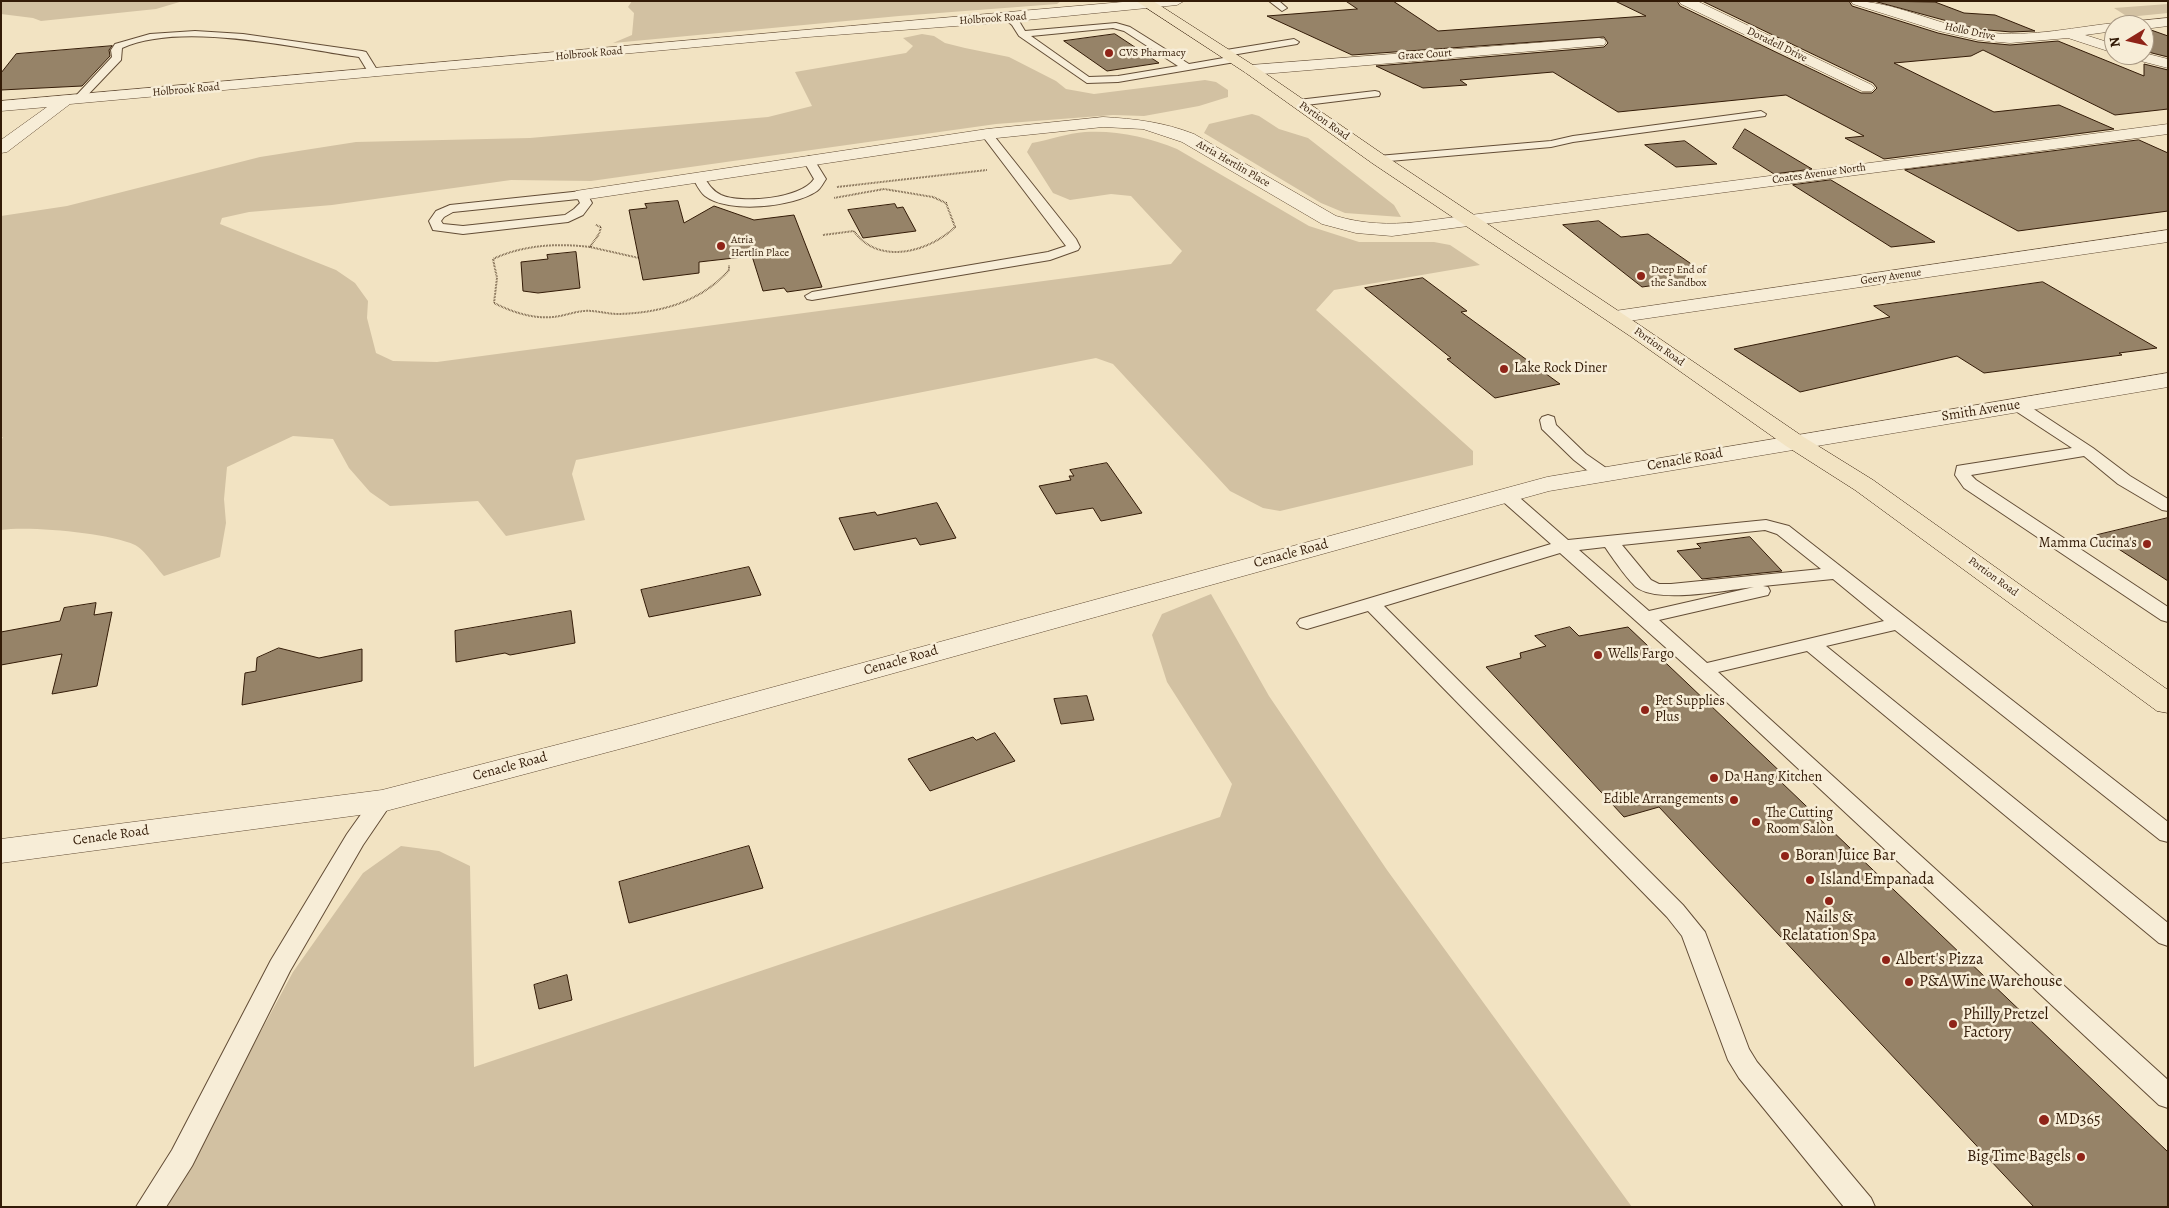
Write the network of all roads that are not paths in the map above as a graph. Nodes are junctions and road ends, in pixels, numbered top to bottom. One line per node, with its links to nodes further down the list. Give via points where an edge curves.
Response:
1 (1177, 1): 5 (street, Holbrook Road)
2 (1273, 1): 6 (lane)
3 (1686, 1): 22 (street, Doradell Drive)
4 (1858, 1): 11 (street, Hollo Drive, via 1972,34 2018,38)
5 (1146, 2): 7 (street, Holbrook Road); 16 (main road, Portion Road)
6 (1282, 8)
7 (1009, 18): 12 (lane); 21 (street, Holbrook Road)
8 (2168, 22): 9 (street)
9 (2154, 23)
10 (2104, 28): 11 (street, Hollo Drive)
11 (2065, 33): 15 (street)
12 (1022, 34): 19 (lane, via 1113,25 1128,30); 19 (lane, via 1088,80 1118,79)
13 (1294, 42): 16 (lane)
14 (1599, 42): 20 (street, Grace Court)
15 (2104, 46)
16 (1230, 56): 19 (lane); 20 (main road, Portion Road)
17 (2154, 60): 18 (street)
18 (2168, 64)
19 (1187, 67)
20 (1251, 70): 25 (main road, Portion Road)
21 (374, 73): 24 (street, Holbrook Road); 24 (lane, via 362,54 226,34 163,36 118,46 117,58)
22 (1867, 88)
23 (1375, 94): 25 (lane)
24 (71, 101): 26 (street, Holbrook Road); 30 (street)
25 (1298, 102): 31 (main road, Portion Road)
26 (1, 106)
27 (1761, 114): 31 (lane, via 1551,144)
28 (2168, 129): 35 (street, Coates Avenue North)
29 (987, 134): 32 (street, Atria Hertlin Place); 35 (street, Atria Hertlin Place, via 1103,122 1143,124 1188,138 1329,220 1354,229 1379,232); 37 (lane, via 1073,247 1050,256)
30 (1, 148)
31 (1378, 159): 35 (main road, Portion Road)
32 (809, 160): 33 (street, Atria Hertlin Place); 33 (lane, via 820,179 813,188 782,200 738,202 720,198 709,193)
33 (698, 177): 34 (street, Atria Hertlin Place)
34 (582, 195): 34 (lane, via 450,209 435,221 438,227 463,230 568,218 583,208 586,203)
35 (1471, 221): 38 (main road, Portion Road)
36 (2168, 236): 38 (street, Geery Avenue)
37 (812, 296)
38 (1614, 316): 42 (main road, Portion Road)
39 (2168, 380): 40 (street, Smith Avenue)
40 (2017, 405): 42 (street, Smith Avenue); 43 (lane)
41 (1548, 420): 44 (lane, via 1548,426)
42 (1794, 441): 44 (street, Cenacle Road); 56 (main road, Portion Road, via 1872,491)
43 (2087, 451): 46 (lane, via 2124,480); 51 (lane, via 1972,467 1963,470 1963,475 1970,484)
44 (1603, 474): 45 (street, Cenacle Road)
45 (1506, 495): 48 (lane); 60 (street, Cenacle Road, via 635,735)
46 (2168, 506)
47 (1609, 541): 48 (lane); 49 (lane, via 1766,525 1783,530); 49 (lane, via 1644,584 1656,589)
48 (1564, 546): 50 (lane); 52 (lane)
49 (1836, 573): 52 (lane); 53 (lane)
50 (1371, 603): 54 (lane); 66 (lane, via 1694,932 1738,1053 1748,1070)
51 (2168, 616)
52 (1645, 618): 57 (lane)
53 (1899, 623): 55 (lane); 61 (lane)
54 (1307, 624)
55 (1811, 644): 57 (lane); 63 (lane)
56 (2115, 666): 58 (lane); 59 (main road, Portion Road)
57 (1703, 670): 64 (lane)
58 (2168, 692)
59 (2168, 704)
60 (382, 801): 62 (street, Cenacle Road); 65 (lane, via 355,840 280,967 182,1158)
61 (2168, 834)
62 (1, 851)
63 (2168, 937)
64 (2168, 1097)
65 (150, 1207)
66 (1861, 1207)

